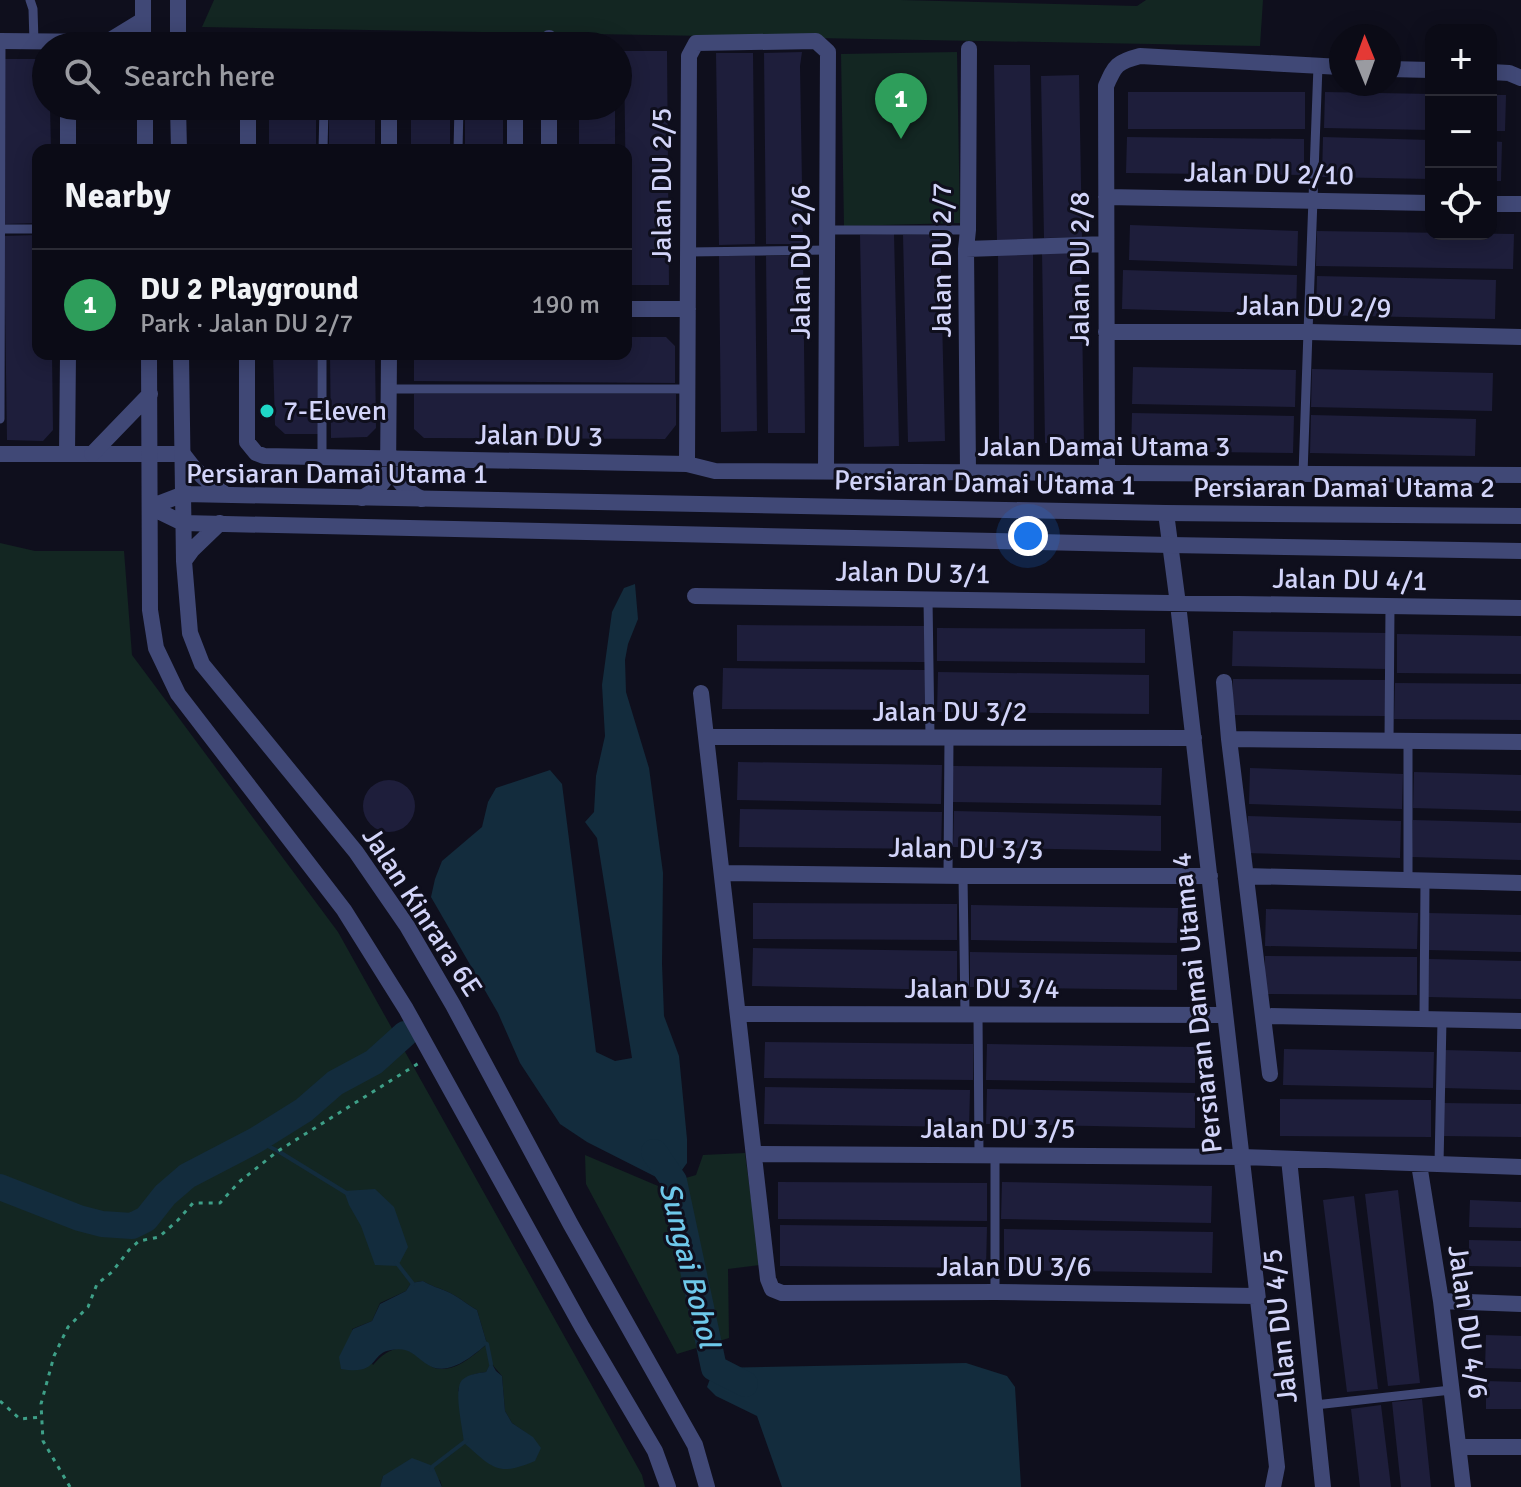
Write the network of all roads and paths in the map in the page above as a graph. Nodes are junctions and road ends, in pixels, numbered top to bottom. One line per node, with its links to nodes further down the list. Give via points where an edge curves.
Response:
1 (30, 0): 5 (lane)
2 (143, 0): 4 (street)
3 (178, 0): 8 (street)
4 (143, 20): 6 (street); 7 (street)
5 (34, 32)
6 (127, 32)
7 (143, 32)
8 (178, 32)
9 (0, 41): 10 (street); 42 (lane)
10 (32, 42)
11 (969, 49): 45 (street, Jalan DU 2/7)
12 (828, 52): 44 (street, Jalan DU 2/6); 49 (street, Jalan DU 2/5, via 816,41 696,43 689,56)
13 (1318, 66): 14 (street); 37 (street, Jalan DU 2/8, via 1140,56 1114,67 1106,86); 38 (lane)
14 (1329, 66)
15 (1401, 69): 16 (street)
16 (1425, 70)
17 (1497, 72): 18 (street)
18 (1521, 78)
19 (68, 120): 28 (street)
20 (145, 120): 29 (street)
21 (178, 120): 30 (street)
22 (248, 120): 31 (street)
23 (324, 120): 32 (lane)
24 (389, 120): 33 (street)
25 (459, 120): 34 (lane)
26 (515, 120): 35 (street)
27 (549, 120): 36 (street)
28 (68, 144)
29 (145, 144)
30 (179, 144)
31 (248, 144)
32 (323, 144)
33 (389, 144)
34 (458, 144)
35 (515, 144)
36 (549, 144)
37 (1106, 197): 38 (street, Jalan DU 2/10); 46 (street, Jalan DU 2/8)
38 (1312, 201): 39 (street, Jalan DU 2/10); 53 (lane)
39 (1425, 203)
40 (1497, 204): 41 (street)
41 (1521, 204)
42 (0, 229): 43 (lane); 64 (lane)
43 (32, 229)
44 (828, 230): 45 (lane); 48 (street, Jalan DU 2/6)
45 (968, 230): 47 (street, Jalan DU 2/7)
46 (1106, 244): 47 (street); 52 (street, Jalan DU 2/8)
47 (966, 249): 74 (street, Jalan DU 2/7)
48 (827, 250): 49 (lane); 73 (street, Jalan DU 2/6)
49 (688, 252): 51 (street, Jalan DU 2/5)
50 (632, 309): 51 (street)
51 (688, 309): 62 (street, Jalan DU 2/5)
52 (1106, 332): 53 (street, Jalan DU 2/9); 75 (street, Jalan DU 2/8)
53 (1309, 332): 54 (street, Jalan DU 2/9); 76 (lane)
54 (1521, 337)
55 (68, 360): 66 (street)
56 (149, 360): 63 (street)
57 (181, 360): 69 (street, Jalan Kinrara 6E)
58 (247, 360): 70 (street, Jalan DU 3, via 247,442 264,456)
59 (322, 360): 70 (lane)
60 (389, 360): 61 (street)
61 (389, 389): 62 (lane); 71 (street)
62 (687, 389): 72 (street, Jalan DU 2/5)
63 (150, 394): 67 (street); 68 (street)
64 (0, 419)
65 (0, 454): 66 (street)
66 (67, 454): 67 (street)
67 (92, 454): 68 (street)
68 (150, 454): 69 (street); 82 (street)
69 (183, 454): 78 (street, Jalan Kinrara 6E); 79 (street, via 210,485)
70 (322, 457): 71 (street, Jalan DU 3)
71 (389, 459): 72 (street, Jalan DU 3); 80 (street, via 388,476); 81 (street, via 400,484)
72 (687, 464): 73 (street, Jalan Damai Utama 3, via 715,471)
73 (826, 472): 74 (street, Jalan Damai Utama 3)
74 (968, 472): 75 (street, Jalan Damai Utama 3)
75 (1107, 473): 76 (street, Jalan Damai Utama 3)
76 (1303, 474): 77 (street, Jalan Damai Utama 3)
77 (1521, 475)
78 (184, 494): 79 (street, Persiaran Damai Utama 1); 82 (street, Persiaran Damai Utama 1); 85 (street, Jalan Kinrara 6E)
79 (227, 495): 80 (street, Persiaran Damai Utama 1)
80 (362, 498): 81 (street, Persiaran Damai Utama 1)
81 (422, 499): 83 (street, Persiaran Damai Utama 1)
82 (150, 507): 85 (street, Persiaran Damai Utama 1); 118 (street, via 150,610 156,648 178,694 344,910)
83 (1166, 513): 84 (street, Persiaran Damai Utama 2); 87 (street, Persiaran Damai Utama 4)
84 (1521, 516)
85 (183, 523): 86 (street, Persiaran Damai Utama 1); 89 (street, Jalan Kinrara 6E)
86 (220, 523): 87 (street, Persiaran Damai Utama 1); 89 (street)
87 (1170, 545): 88 (street, Persiaran Damai Utama 2); 92 (street, Persiaran Damai Utama 4)
88 (1521, 551)
89 (184, 561): 139 (street, Jalan Kinrara 6E, via 190,633 202,664 356,852 407,926 695,1445)
90 (695, 596): 91 (street, Jalan DU 3/1)
91 (928, 599): 92 (street, Jalan DU 3/1); 98 (lane)
92 (1178, 604): 93 (street, Jalan DU 4/1); 100 (street, Persiaran Damai Utama 4)
93 (1390, 606): 94 (street, Jalan DU 4/1); 102 (lane)
94 (1521, 608)
95 (1224, 682): 101 (street)
96 (701, 693): 97 (street)
97 (706, 737): 98 (street, Jalan DU 3/2); 105 (street)
98 (930, 737): 99 (street, Jalan DU 3/2)
99 (949, 738): 100 (street, Jalan DU 3/2); 106 (lane)
100 (1194, 738): 107 (street, Persiaran Damai Utama 4)
101 (1229, 739): 102 (street); 108 (street)
102 (1389, 741): 103 (street)
103 (1408, 742): 104 (street); 109 (lane)
104 (1521, 742)
105 (723, 873): 106 (street, Jalan DU 3/3); 111 (street)
106 (956, 876): 107 (street, Jalan DU 3/3); 112 (lane)
107 (1210, 876): 113 (street, Persiaran Damai Utama 4)
108 (1246, 876): 109 (street); 114 (street)
109 (1417, 881): 110 (street); 115 (lane)
110 (1521, 883)
111 (739, 1014): 112 (street, Jalan DU 3/4); 120 (street)
112 (972, 1014): 113 (street, Jalan DU 3/4); 121 (lane)
113 (1225, 1015): 122 (street, Persiaran Damai Utama 4)
114 (1264, 1016): 115 (street); 119 (street)
115 (1424, 1020): 116 (street)
116 (1442, 1020): 117 (street); 125 (lane)
117 (1521, 1021)
118 (431, 1053): 134 (path, via 278,1151 220,1203 193,1203 159,1237 139,1241 129,1250 68,1327 54,1356); 138 (street, via 655,1451)
119 (1270, 1074)
120 (755, 1154): 121 (street, Jalan DU 3/5); 127 (street, Jalan DU 3/6, via 772,1289)
121 (987, 1154): 122 (street, Jalan DU 3/5); 127 (lane)
122 (1241, 1157): 123 (street, Jalan DU 3/5); 128 (street, Persiaran Damai Utama 4)
123 (1289, 1159): 124 (street, Jalan DU 3/5); 133 (street, Jalan DU 4/5)
124 (1419, 1164): 125 (street, Jalan DU 3/5); 129 (street, Jalan DU 4/6)
125 (1439, 1164): 126 (street, Jalan DU 3/5)
126 (1521, 1167)
127 (995, 1292): 128 (street, Jalan DU 3/6)
128 (1256, 1296): 140 (street, Persiaran Damai Utama 4, via 1277,1467)
129 (1441, 1301): 130 (street); 131 (street, Jalan DU 4/6)
130 (1521, 1304)
131 (1451, 1390): 133 (lane); 135 (street, Jalan DU 4/6)
132 (0, 1401): 134 (path, via 20,1419)
133 (1315, 1405): 141 (street, Jalan DU 4/5)
134 (42, 1417): 137 (path, via 43,1441)
135 (1459, 1447): 136 (street); 142 (street, Jalan DU 4/6)
136 (1521, 1447)
137 (70, 1487)
138 (668, 1487)
139 (707, 1487)
140 (1273, 1487)
141 (1323, 1487)
142 (1463, 1487)

